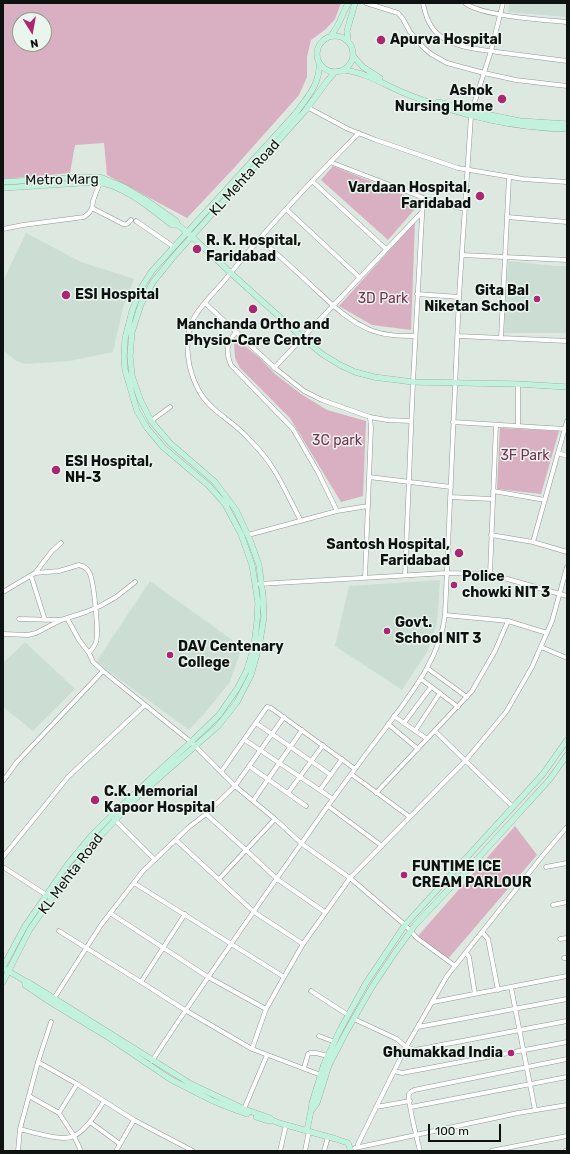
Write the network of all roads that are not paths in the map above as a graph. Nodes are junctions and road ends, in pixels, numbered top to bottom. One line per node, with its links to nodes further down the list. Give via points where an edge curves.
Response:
1 (348, 3): 9 (street)
2 (355, 3): 10 (street, via 347,31)
3 (366, 3): 17 (street, via 400,15 410,32 438,59)
4 (423, 3): 11 (street, via 432,27 439,35 456,44)
5 (465, 3): 7 (street, via 476,9)
6 (503, 3): 7 (street)
7 (500, 14): 8 (street); 11 (street)
8 (567, 22)
9 (330, 36): 10 (street, via 340,36); 14 (street, via 318,47)
10 (348, 40): 12 (street, via 352,45)
11 (491, 51): 13 (street); 17 (street)
12 (354, 57): 15 (street); 20 (street, via 373,74 400,88)
13 (567, 61)
14 (319, 62): 16 (street, via 326,69); 19 (street, KL Mehta Road, via 318,77)
15 (344, 70): 16 (street); 20 (street, via 360,73 413,97)
16 (335, 72): 19 (street, KL Mehta Road)
17 (484, 73): 18 (street); 20 (street)
18 (567, 86)
19 (305, 106): 23 (street); 42 (street, KL Mehta Road)
20 (472, 113): 21 (street); 22 (street, via 530,127); 25 (street)
21 (567, 124)
22 (567, 129)
23 (359, 133): 24 (street); 25 (street)
24 (330, 162): 28 (street); 32 (street)
25 (467, 170): 26 (street); 35 (street)
26 (509, 178): 30 (street); 37 (street)
27 (100, 180): 29 (street, Metro Marg, via 82,177); 31 (street, Metro Marg); 33 (street); 42 (street, Metro Marg, via 133,197)
28 (312, 181): 34 (street); 45 (street)
29 (3, 182)
30 (567, 182)
31 (3, 188)
32 (423, 198): 35 (street); 36 (street)
33 (92, 208): 38 (street, via 126,225); 41 (street, via 82,218)
34 (286, 209): 43 (street); 50 (street)
35 (465, 209): 46 (street)
36 (422, 212): 45 (street); 51 (street)
37 (507, 217): 40 (street); 47 (street)
38 (131, 220)
39 (136, 221): 44 (street)
40 (567, 222)
41 (3, 229)
42 (189, 234): 44 (street, KL Mehta Road); 49 (street, Metro Marg); 68 (street, KL Mehta Road, via 153,282 141,304 132,332 132,376)
43 (260, 239): 49 (street); 54 (street)
44 (174, 247): 101 (street, KL Mehta Road, via 152,271 141,288 125,339 125,370 137,411 147,428 163,447 209,486 225,504 241,534 252,565)
45 (386, 249): 50 (street)
46 (462, 255): 47 (street); 52 (street)
47 (505, 256): 48 (street); 59 (street)
48 (567, 260)
49 (230, 273): 53 (street); 58 (street, Metro Marg)
50 (359, 277): 54 (street)
51 (417, 294): 52 (street); 56 (street)
52 (459, 296): 57 (street)
53 (205, 303): 55 (street); 86 (street, via 193,319 188,335 189,365 198,389 209,405 243,433 271,465)
54 (333, 305): 56 (street, via 355,322 373,331 391,336); 58 (street)
55 (236, 332): 61 (street); 85 (street, via 230,340 227,353 231,365 293,429)
56 (415, 336): 62 (street)
57 (458, 336): 59 (street); 63 (street)
58 (303, 338): 61 (street); 62 (street, Metro Marg, via 322,354 355,372)
59 (501, 338): 60 (street)
60 (567, 342)
61 (274, 368): 67 (street, via 320,400)
62 (412, 382): 63 (street, Metro Marg); 69 (street)
63 (455, 383): 64 (street, Metro Marg); 71 (street)
64 (518, 384): 65 (street, Metro Marg); 73 (street)
65 (567, 387)
66 (170, 407): 68 (street)
67 (370, 417): 69 (street); 77 (street)
68 (151, 421): 87 (street, KL Mehta Road, via 170,443 215,482 236,510)
69 (411, 421): 78 (street)
70 (567, 421): 74 (street)
71 (453, 422): 72 (street); 79 (street)
72 (496, 425): 73 (street); 80 (street)
73 (518, 426): 74 (street)
74 (565, 428): 75 (street)
75 (558, 453): 76 (street); 83 (street)
76 (567, 456)
77 (369, 477): 78 (street); 84 (street)
78 (408, 482): 79 (street); 96 (street)
79 (451, 487): 81 (street)
80 (493, 491): 82 (street); 83 (street)
81 (450, 497): 82 (street); 94 (street)
82 (492, 499): 88 (street)
83 (545, 500): 89 (street)
84 (368, 506): 85 (street); 98 (street)
85 (337, 511): 86 (street)
86 (301, 521): 87 (street)
87 (248, 535): 100 (street, KL Mehta Road)
88 (491, 535): 89 (street); 95 (street)
89 (533, 542): 91 (street)
90 (61, 543): 93 (street)
91 (567, 552)
92 (567, 567): 103 (street)
93 (35, 573): 97 (street); 105 (street, via 59,571 79,565 86,567 92,579)
94 (447, 573): 95 (street); 96 (street); 106 (street)
95 (490, 574): 103 (street)
96 (405, 575): 98 (street)
97 (31, 576): 102 (street); 109 (street)
98 (365, 578): 100 (street)
99 (135, 582): 105 (street)
100 (262, 584): 101 (street); 137 (street, KL Mehta Road, via 264,617 251,675 237,702 218,726)
101 (255, 585): 137 (street, KL Mehta Road, via 257,621 254,646 247,670 219,715)
102 (3, 592)
103 (560, 593): 104 (street); 112 (street)
104 (567, 596)
105 (96, 608): 107 (street); 115 (street, via 96,642)
106 (445, 616): 111 (street); 117 (street, via 438,646)
107 (67, 618): 110 (street); 115 (street)
108 (19, 619): 109 (street)
109 (45, 620): 110 (street)
110 (61, 620): 113 (street, via 28,635)
111 (508, 621): 112 (street); 122 (street, via 495,651)
112 (547, 633): 114 (street)
113 (3, 634)
114 (541, 647): 116 (street); 144 (street, via 506,712)
115 (89, 653): 118 (street, via 93,662)
116 (567, 658)
117 (427, 668): 119 (street); 122 (street)
118 (103, 671): 123 (street); 151 (street)
119 (421, 679): 120 (street); 125 (street)
120 (431, 687): 121 (street); 129 (street)
121 (440, 693): 124 (street); 131 (street)
122 (467, 697): 124 (street)
123 (145, 705): 137 (street); 175 (street, via 68,777)
124 (458, 707): 132 (street)
125 (394, 716): 128 (street); 129 (street)
126 (284, 717): 127 (street, via 267,707); 130 (street); 133 (street)
127 (256, 723): 133 (street); 135 (street)
128 (388, 724): 140 (street); 148 (street)
129 (404, 724): 131 (street)
130 (302, 730): 138 (street); 139 (street)
131 (415, 731): 134 (street)
132 (435, 731): 134 (street); 144 (street)
133 (271, 735): 139 (street); 141 (street)
134 (427, 739): 140 (street)
135 (245, 740): 141 (street); 150 (street)
136 (567, 740): 165 (street, via 543,774)
137 (194, 744): 150 (street); 168 (street, KL Mehta Road)
138 (323, 745): 143 (street); 145 (street)
139 (290, 748): 145 (street); 146 (street)
140 (418, 749): 160 (street)
141 (260, 751): 146 (street); 147 (street)
142 (567, 755): 193 (street, via 550,779)
143 (342, 759): 148 (street); 153 (street)
144 (466, 760): 165 (street); 167 (street)
145 (312, 762): 153 (street); 154 (street)
146 (280, 764): 154 (street); 155 (street)
147 (249, 766): 155 (street); 157 (street)
148 (355, 768): 152 (street)
149 (3, 770): 151 (street)
150 (221, 772): 157 (street)
151 (8, 774): 156 (street)
152 (351, 774): 160 (street); 161 (street)
153 (331, 775): 158 (street)
154 (300, 777): 158 (street); 159 (street)
155 (268, 779): 159 (street); 162 (street)
156 (3, 781)
157 (235, 786): 162 (street); 166 (street)
158 (320, 790): 161 (street)
159 (288, 793): 163 (street)
160 (376, 793): 167 (street)
161 (333, 799): 164 (street)
162 (253, 801): 169 (street)
163 (306, 806)
164 (328, 806): 172 (street); 173 (street)
165 (513, 807): 191 (street)
166 (206, 814): 171 (street); 174 (street)
167 (410, 817): 173 (street)
168 (113, 818): 176 (street); 184 (street, KL Mehta Road)
169 (275, 819): 172 (street); 174 (street)
170 (567, 827): 194 (street)
171 (176, 840): 176 (street); 181 (street)
172 (302, 844): 180 (street); 182 (street)
173 (382, 846): 180 (street)
174 (246, 850): 181 (street); 182 (street)
175 (3, 857)
176 (155, 860): 183 (street)
177 (567, 863): 179 (street)
178 (3, 867): 184 (street)
179 (546, 867)
180 (350, 878): 188 (street); 191 (street)
181 (219, 879): 187 (street)
182 (277, 879): 187 (street); 188 (street)
183 (134, 883): 189 (street); 190 (street)
184 (49, 896): 203 (street, KL Mehta Road)
185 (567, 902): 186 (street)
186 (554, 905)
187 (254, 912): 197 (street); 198 (street)
188 (325, 912): 198 (street)
189 (110, 913): 199 (street); 200 (street)
190 (185, 914): 197 (street); 200 (street)
191 (405, 925): 193 (street); 219 (street)
192 (59, 931): 199 (street)
193 (411, 931): 202 (street); 220 (street, via 389,960)
194 (482, 932): 201 (street); 210 (street, via 488,939)
195 (567, 938): 196 (street)
196 (560, 939)
197 (232, 944): 204 (street); 206 (street)
198 (303, 944): 204 (street)
199 (86, 948): 208 (street); 214 (street)
200 (163, 948): 206 (street); 208 (street)
201 (466, 953): 202 (street); 212 (street, via 469,957)
202 (455, 966): 215 (street)
203 (5, 969): 207 (street, KL Mehta Road); 214 (street, via 25,981 25,985)
204 (284, 976): 217 (street)
205 (567, 976): 209 (street)
206 (208, 977): 217 (street); 218 (street)
207 (3, 982)
208 (141, 982): 218 (street)
209 (511, 987): 210 (street); 216 (street)
210 (498, 990): 212 (street)
211 (311, 991): 219 (street)
212 (475, 994): 215 (street)
213 (567, 999): 216 (street)
214 (53, 1001): 235 (street)
215 (432, 1002): 223 (street)
216 (516, 1008): 223 (street); 224 (street)
217 (266, 1009): 229 (street)
218 (185, 1010): 229 (street); 235 (street)
219 (348, 1015): 226 (street)
220 (354, 1019): 228 (street, via 397,1039); 251 (street, via 330,1065 317,1103)
221 (567, 1021): 224 (street)
222 (51, 1022): 234 (street)
223 (418, 1027): 228 (street)
224 (520, 1030): 228 (street, via 419,1050); 230 (street)
225 (319, 1036): 226 (street)
226 (335, 1042): 232 (street)
227 (567, 1042): 230 (street)
228 (406, 1047): 238 (street)
229 (252, 1049): 231 (street)
230 (523, 1050): 236 (street); 238 (street, via 402,1073)
231 (267, 1055): 237 (street); 249 (street)
232 (328, 1056): 237 (street, via 308,1054); 239 (street)
233 (567, 1059): 236 (street)
234 (38, 1062): 241 (street); 243 (street)
235 (151, 1063): 249 (street); 253 (street, via 170,1078 211,1100)
236 (527, 1067): 242 (street); 245 (street, via 414,1090 409,1094)
237 (304, 1068): 239 (street)
238 (394, 1071): 247 (street)
239 (321, 1075): 251 (street)
240 (567, 1077): 242 (street)
241 (77, 1084): 244 (street); 252 (street)
242 (530, 1084): 248 (street); 250 (street)
243 (29, 1096): 252 (street); 257 (street)
244 (104, 1101): 254 (street); 255 (street)
245 (410, 1101): 247 (street); 248 (street)
246 (567, 1105): 250 (street)
247 (376, 1107): 264 (street)
248 (411, 1107): 259 (street)
249 (244, 1109): 253 (street)
250 (535, 1110): 259 (street)
251 (311, 1111): 258 (street)
252 (59, 1113): 260 (street)
253 (250, 1113): 256 (street)
254 (134, 1120): 263 (street); 265 (street)
255 (90, 1122): 260 (street); 263 (street)
256 (286, 1125): 258 (street); 271 (street)
257 (20, 1129): 260 (street, via 59,1138); 267 (street)
258 (308, 1131): 262 (street); 272 (street)
259 (417, 1135): 264 (street); 274 (street)
260 (74, 1136): 268 (street)
261 (567, 1136): 275 (street)
262 (328, 1137): 266 (street, via 348,1143); 273 (street)
263 (120, 1144): 269 (street)
264 (358, 1147): 266 (street)
265 (187, 1149): 270 (street)
266 (351, 1150)
267 (18, 1151)
268 (81, 1151)
269 (116, 1151)
270 (193, 1151)
271 (280, 1151)
272 (305, 1151)
273 (324, 1151)
274 (420, 1151)
275 (491, 1151)

